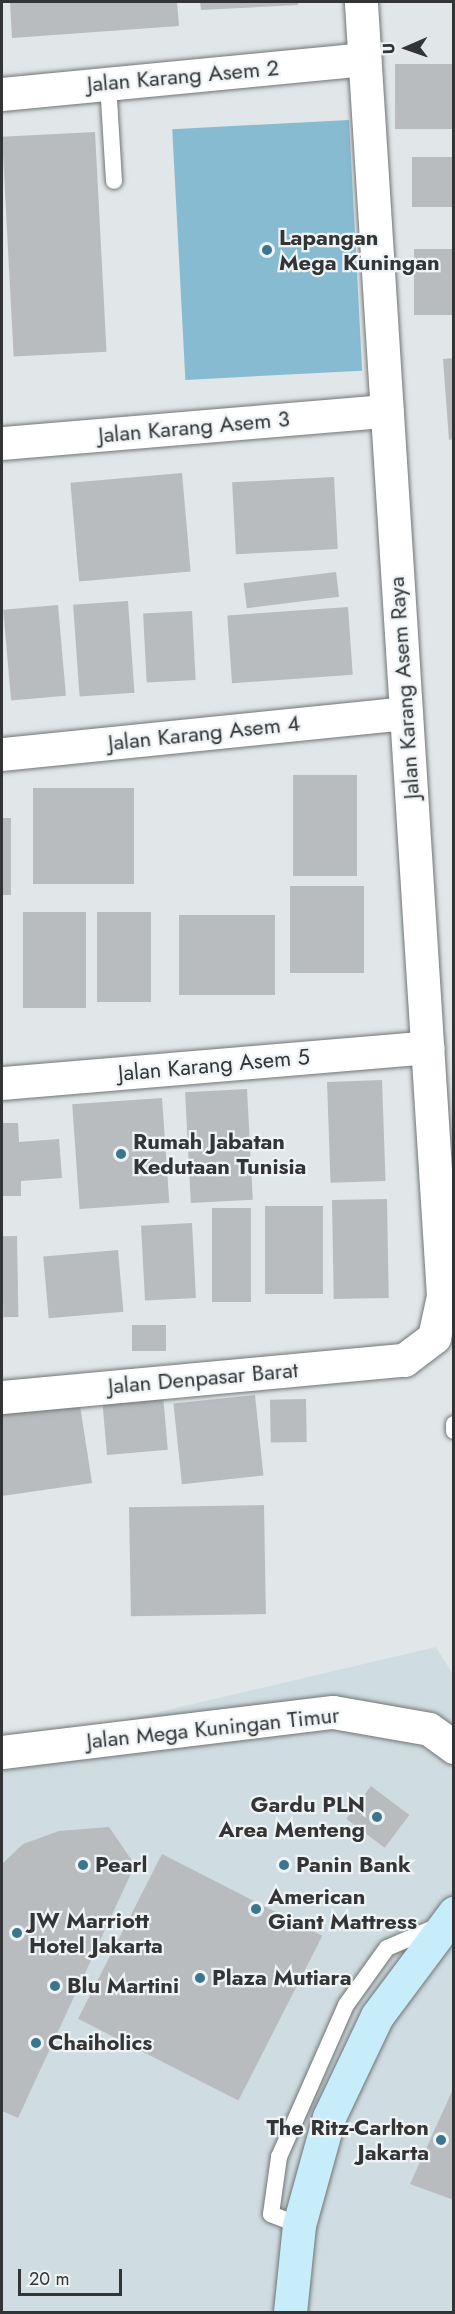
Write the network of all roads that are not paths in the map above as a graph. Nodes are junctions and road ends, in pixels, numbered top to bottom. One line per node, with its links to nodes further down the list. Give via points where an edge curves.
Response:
1 (360, 2): 2 (street, Jalan Karang Asem Raya)
2 (364, 59): 3 (street, Jalan Karang Asem 2); 6 (street, Jalan Karang Asem Raya)
3 (108, 83): 4 (street, Jalan Karang Asem 2); 5 (lane)
4 (2, 94)
5 (114, 181)
6 (387, 411): 7 (street, Jalan Karang Asem 3); 8 (street, Jalan Karang Asem Raya)
7 (2, 442)
8 (406, 713): 9 (street, Jalan Karang Asem 4); 10 (street, Jalan Karang Asem Raya)
9 (2, 754)
10 (427, 1047): 11 (street, Jalan Karang Asem 5); 12 (street, Jalan Karang Asem Raya, via 443,1296 434,1337)
11 (2, 1083)
12 (404, 1360): 13 (street, Jalan Denpasar Barat)
13 (2, 1397)
14 (453, 1424): 15 (lane)
15 (453, 1431)
16 (445, 1732): 17 (street, Jalan Mega Kuningan Timur, via 333,1712)
17 (2, 1752)
18 (447, 1919): 19 (main road, via 372,2026 329,2117 299,2225)
19 (290, 2313)

